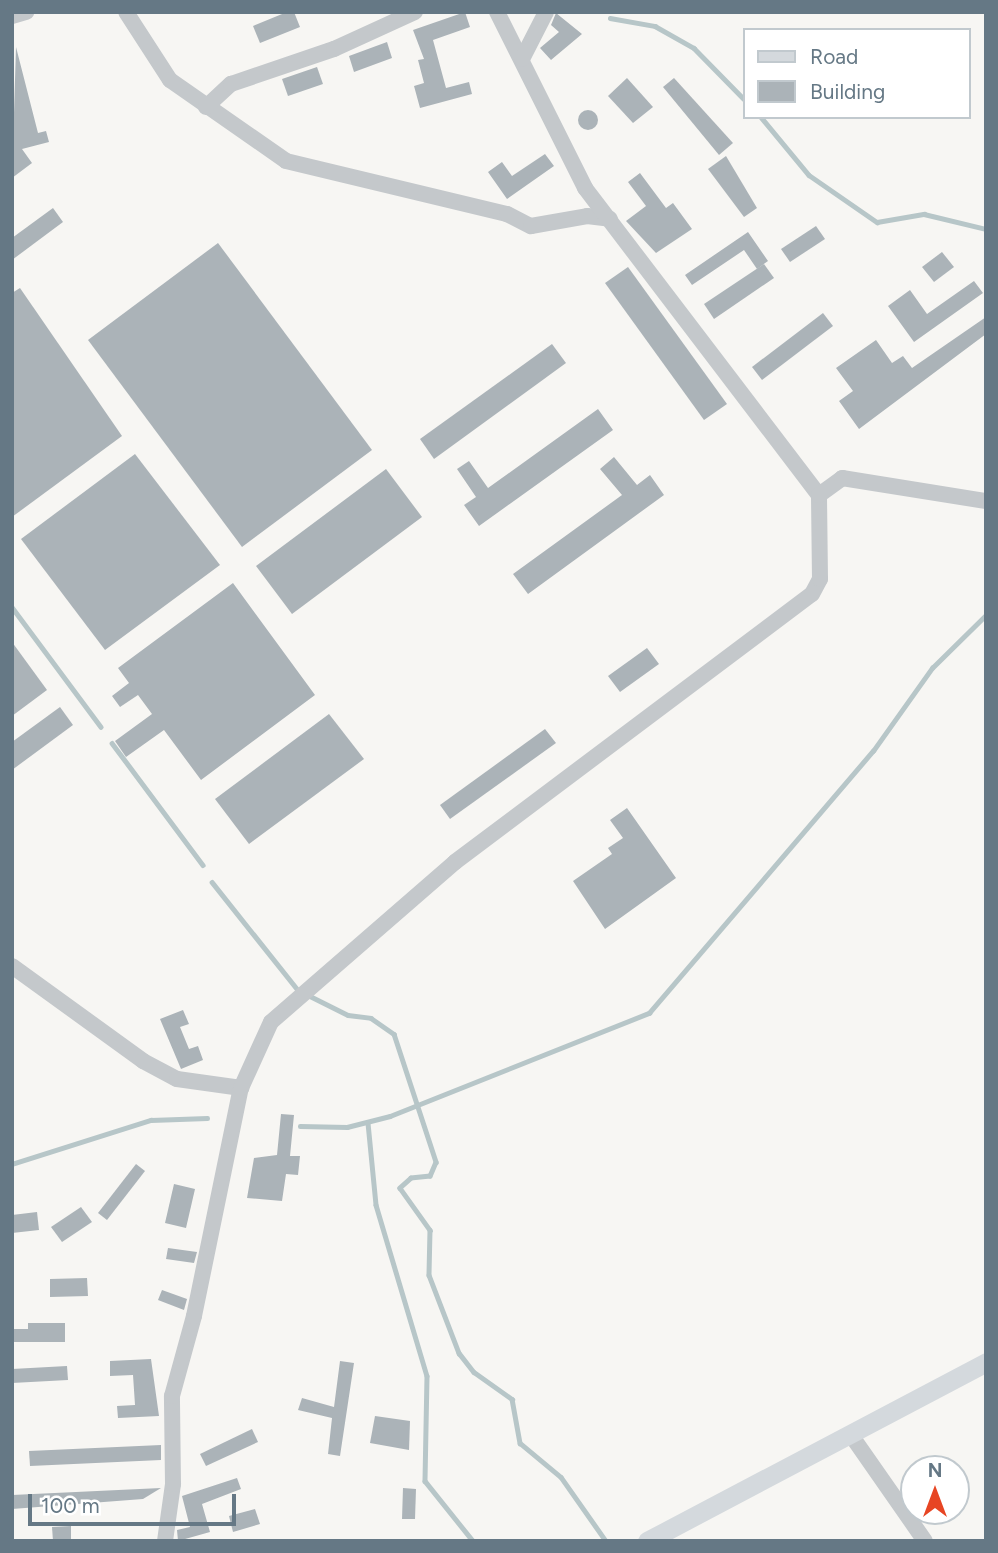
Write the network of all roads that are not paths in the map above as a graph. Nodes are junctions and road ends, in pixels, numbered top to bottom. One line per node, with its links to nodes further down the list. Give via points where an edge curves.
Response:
1 (26, 12): 6 (street)
2 (126, 12): 8 (street, via 170,80)
3 (415, 12): 8 (street, via 334,49 232,84)
4 (497, 12): 7 (street)
5 (546, 12): 7 (street)
6 (12, 16)
7 (522, 59): 9 (street, via 585,188)
8 (206, 107): 9 (street, via 286,161 507,214 531,226 587,216)
9 (610, 219): 10 (street)
10 (819, 495): 11 (street, via 842,478); 13 (street, via 820,579 812,593 378,925 271,1022)
11 (986, 502)
12 (12, 966): 13 (street, via 143,1061 177,1079)
13 (241, 1088): 16 (street, via 194,1316 172,1396 173,1484)
14 (986, 1362): 15 (main road)
15 (850, 1435): 17 (main road); 18 (street)
16 (164, 1541)
17 (648, 1541)
18 (925, 1541)

